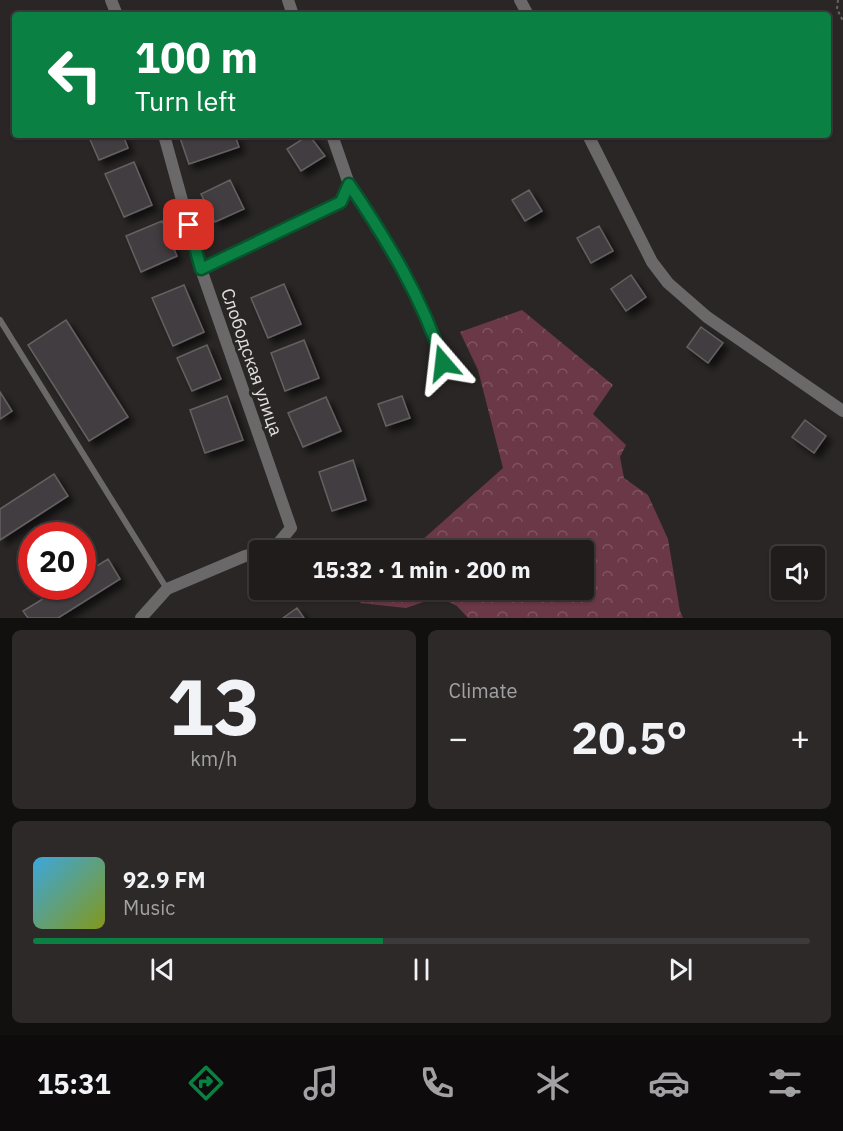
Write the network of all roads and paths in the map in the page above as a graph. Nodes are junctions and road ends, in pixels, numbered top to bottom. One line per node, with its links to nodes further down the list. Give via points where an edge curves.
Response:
1 (838, 0): 2 (path, via 837,9)
2 (843, 21)
3 (165, 138): 7 (street, Слободская улица)
4 (333, 138): 6 (street)
5 (590, 138): 10 (street, via 652,262 668,283 707,317)
6 (349, 184): 7 (street, via 341,202); 9 (lane, via 386,238 433,330)
7 (201, 269): 11 (street, Слободская улица, via 291,528)
8 (0, 320): 13 (lane)
9 (443, 363)
10 (843, 411)
11 (281, 540)
12 (249, 555): 13 (street, Слободская улица)
13 (167, 589): 14 (street, Слободская улица)
14 (141, 618)

